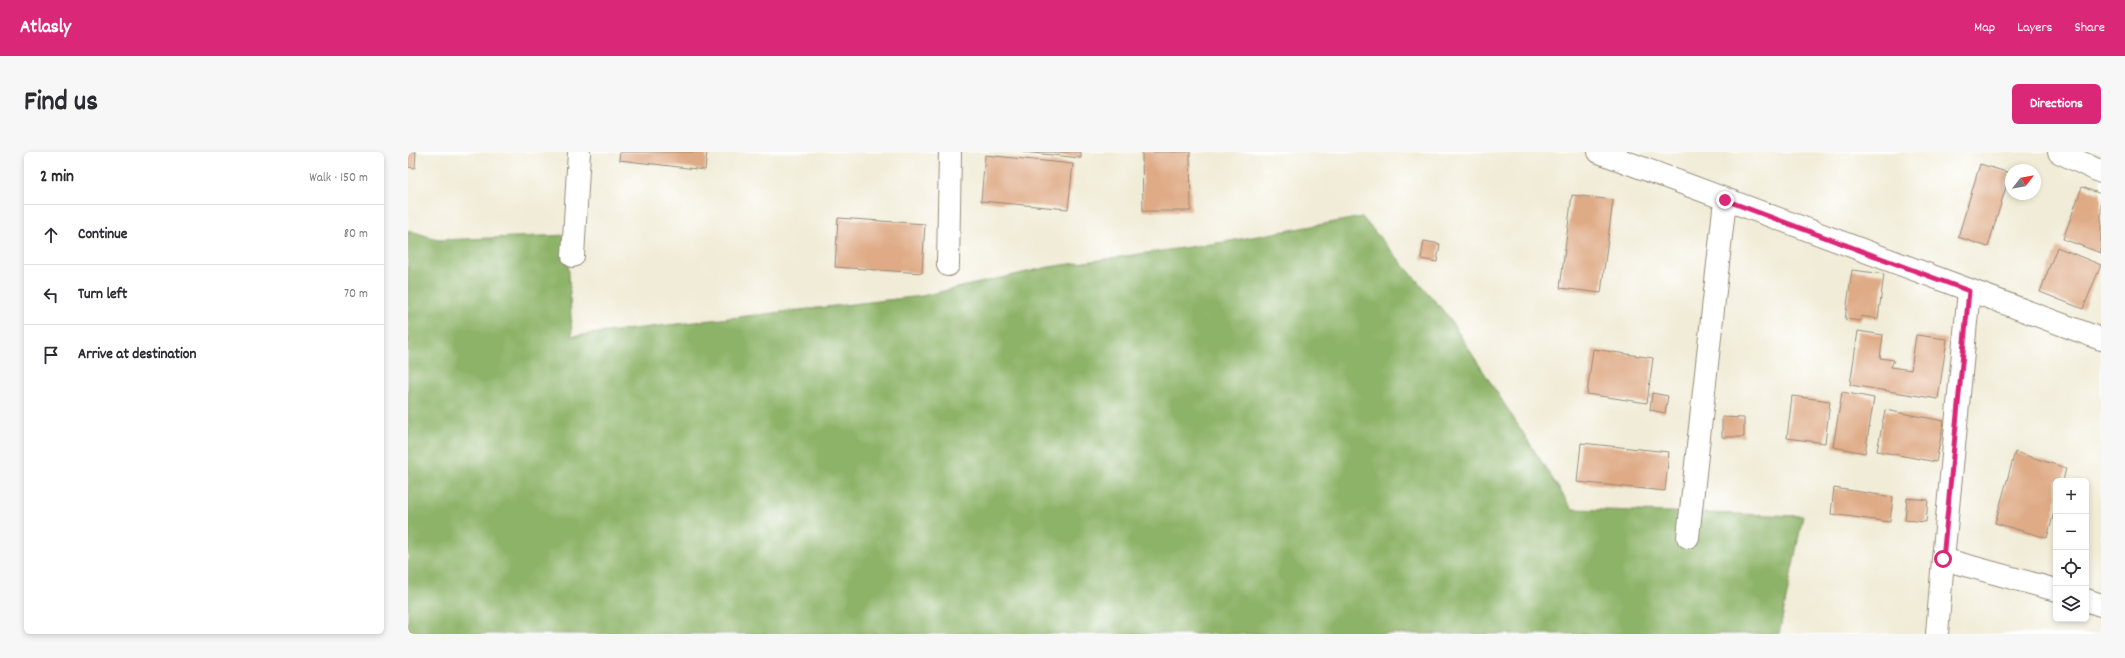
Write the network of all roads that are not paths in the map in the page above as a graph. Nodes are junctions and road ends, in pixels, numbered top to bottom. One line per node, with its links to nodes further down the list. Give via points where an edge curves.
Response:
1 (579, 152): 7 (street)
2 (950, 152): 8 (street)
3 (1599, 152): 6 (street)
4 (2059, 152): 5 (street)
5 (2101, 172)
6 (1725, 200): 9 (street); 11 (street)
7 (573, 256)
8 (948, 265)
9 (1969, 291): 10 (street); 12 (street)
10 (2101, 339)
11 (1688, 537)
12 (1943, 559): 13 (street); 16 (street)
13 (2053, 589)
14 (2089, 601): 15 (street)
15 (2101, 605)
16 (1937, 634)

